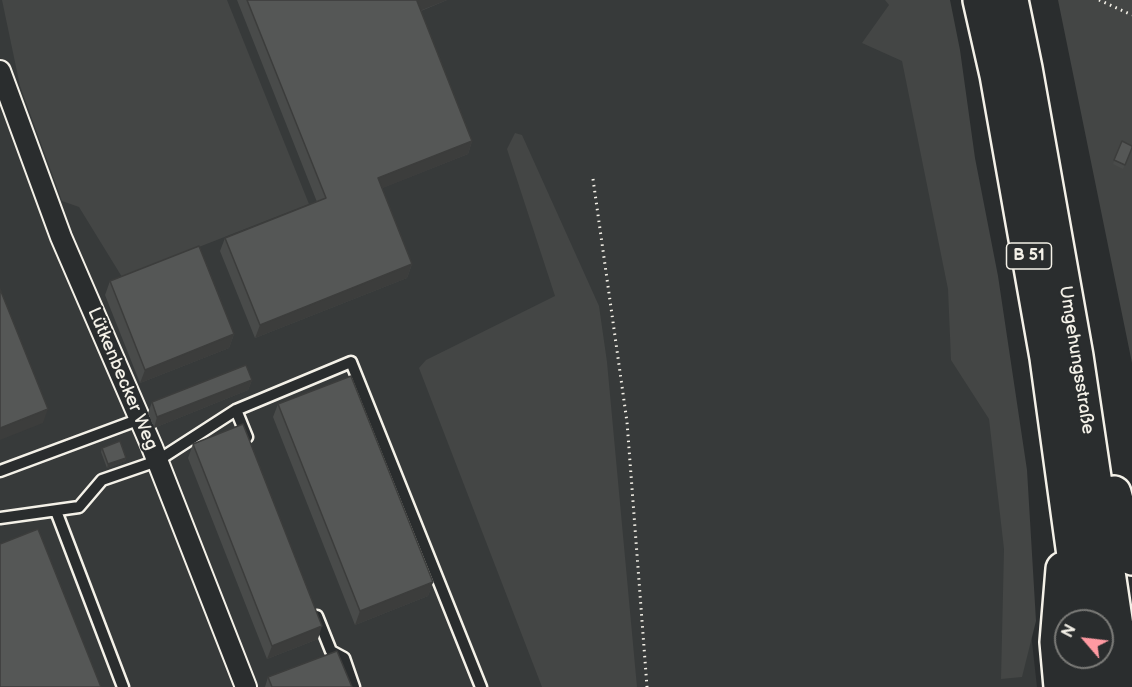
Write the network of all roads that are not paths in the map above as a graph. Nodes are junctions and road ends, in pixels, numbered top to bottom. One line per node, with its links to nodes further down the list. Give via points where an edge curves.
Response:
1 (980, 0): 11 (highway, Umgehungsstraße / B 51, via 1047,358)
2 (1011, 0): 4 (highway, Umgehungsstraße / B 51)
3 (0, 70): 6 (street, Lütkenbecker Weg, via 61,237)
4 (1076, 356): 13 (highway, B 51); 23 (highway, Umgehungsstraße / B 51)
5 (236, 410): 7 (lane); 8 (lane); 20 (lane, via 351,362)
6 (140, 419): 8 (street, Lütkenbecker Weg); 9 (lane)
7 (253, 453)
8 (157, 461): 10 (lane, via 102,480 79,507); 18 (street, Lütkenbecker Weg)
9 (0, 471)
10 (56, 511): 12 (lane); 17 (lane)
11 (1067, 514): 15 (highway, Umgehungsstraße / B 51); 21 (highway, B 51, via 1057,642)
12 (0, 518)
13 (1132, 558)
14 (314, 607): 19 (lane, via 331,651 344,658)
15 (1081, 609)
16 (1091, 669): 22 (highway)
17 (123, 687)
18 (246, 687)
19 (354, 687)
20 (481, 687)
21 (1061, 687)
22 (1093, 687)
23 (1125, 687)

